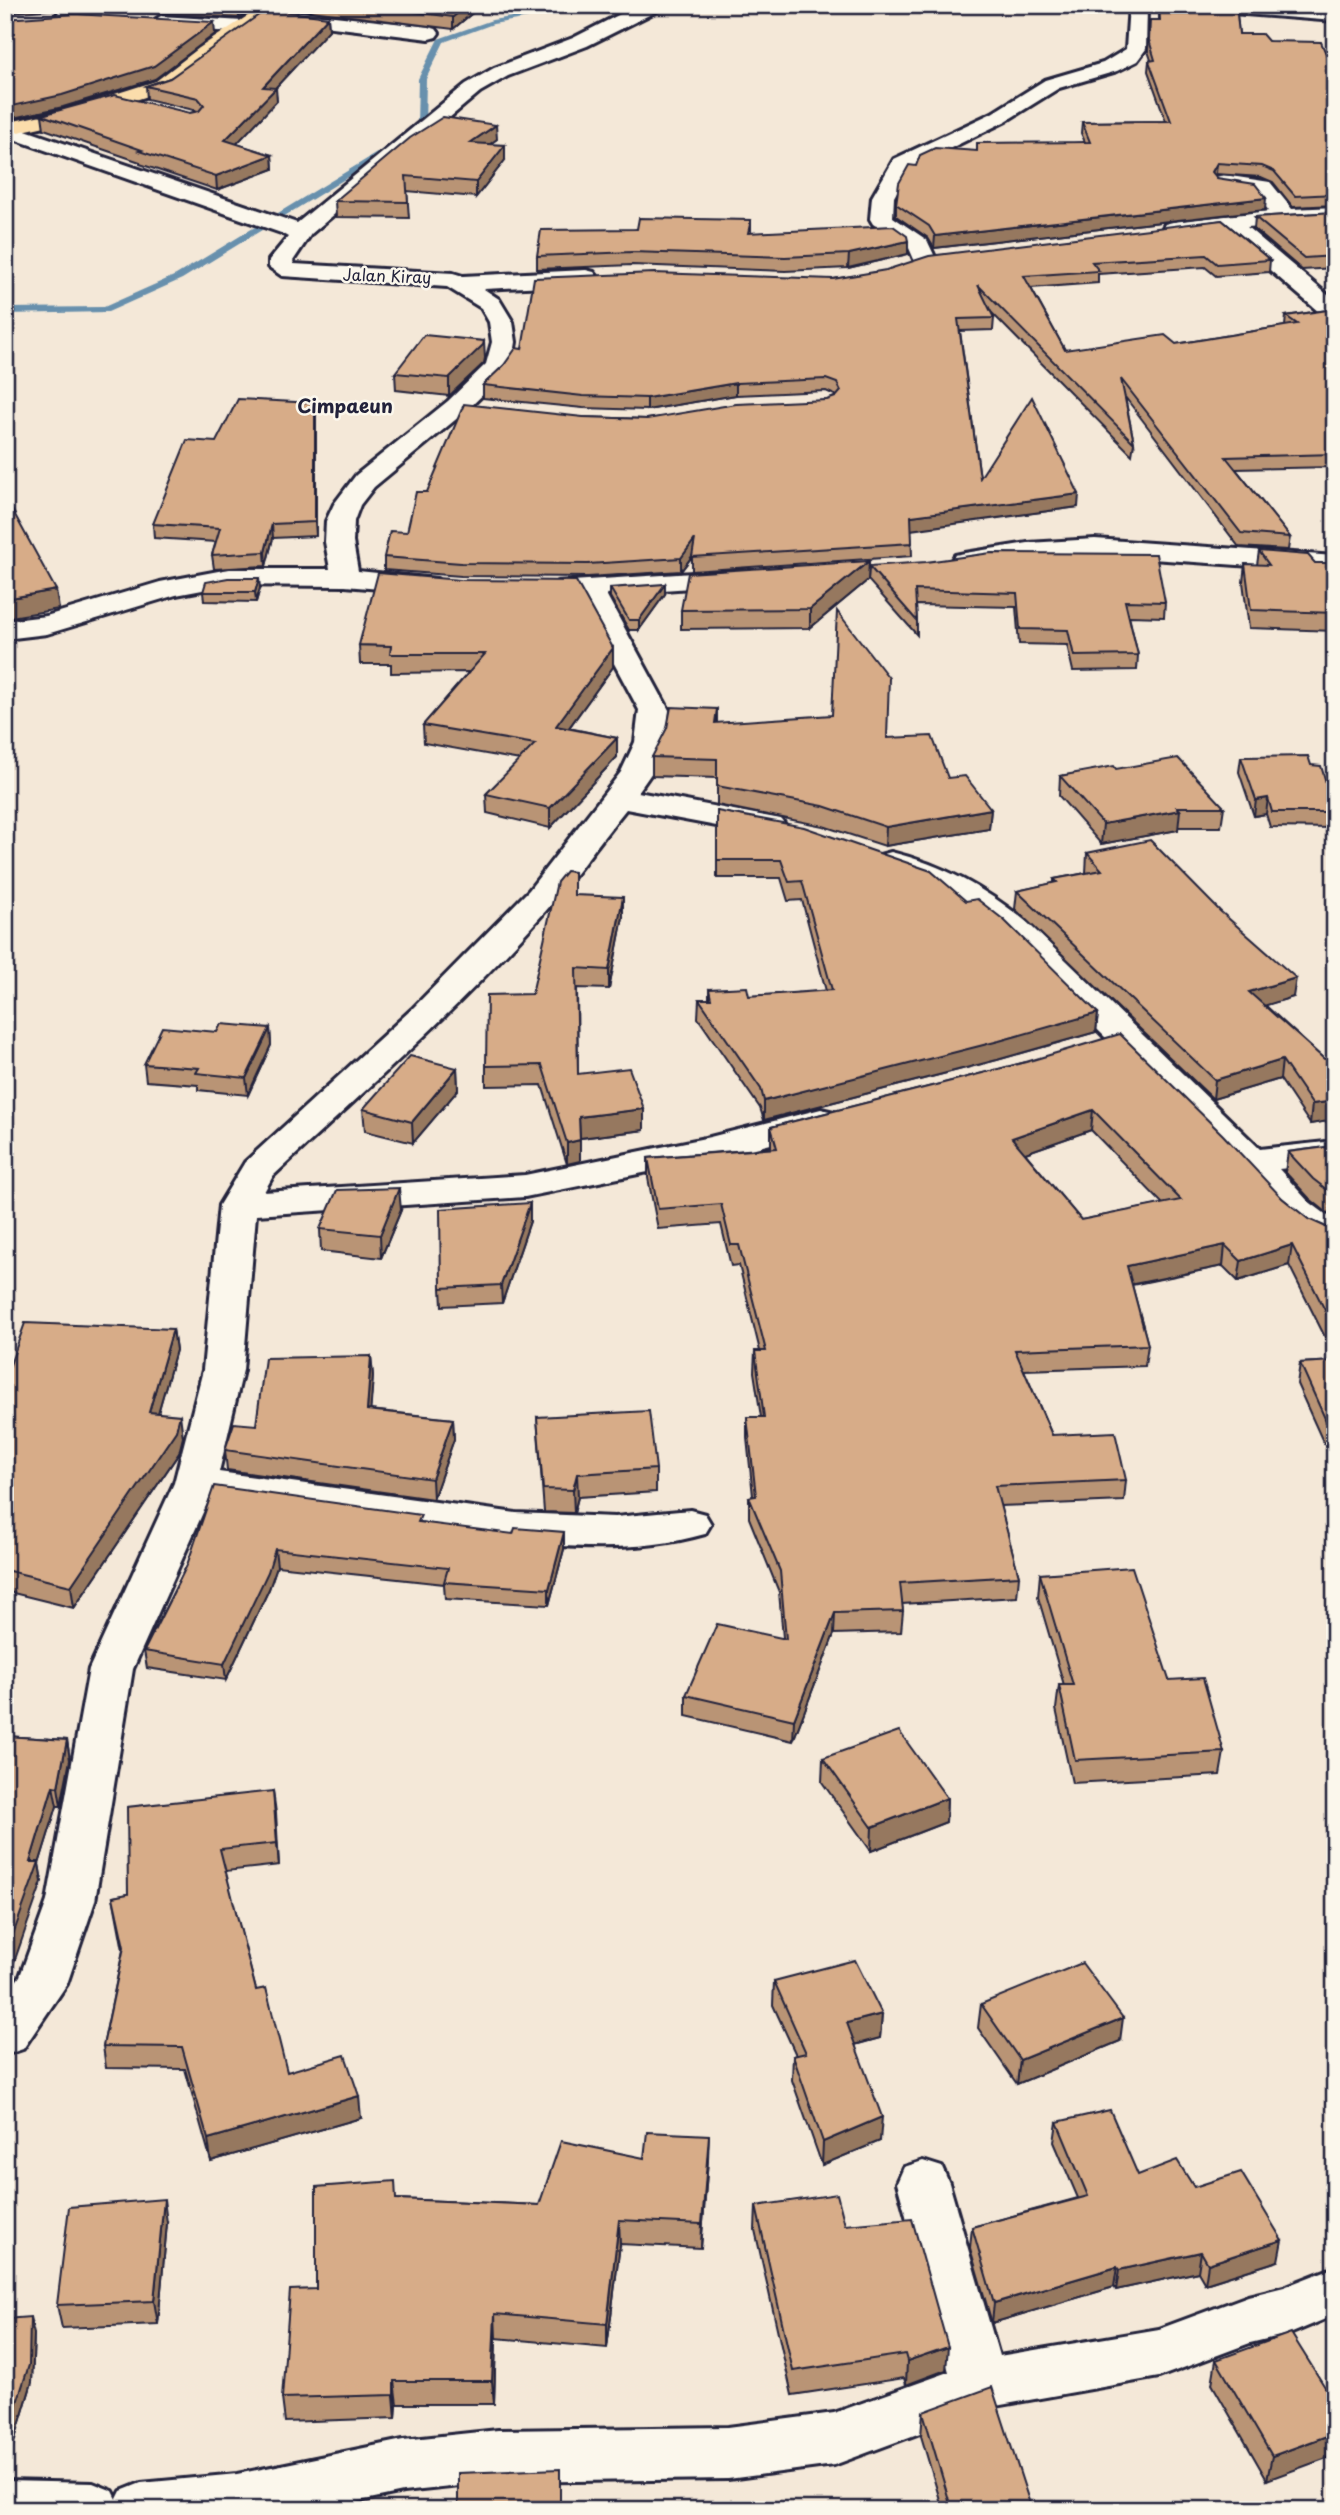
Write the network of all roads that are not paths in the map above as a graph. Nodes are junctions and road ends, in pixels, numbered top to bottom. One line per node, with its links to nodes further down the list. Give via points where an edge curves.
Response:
1 (654, 5): 16 (street, via 473,88)
2 (1140, 5): 19 (street, via 1136,49 1130,57 1052,83 999,117 902,164 883,197 881,219 919,245)
3 (1208, 5): 5 (street)
4 (270, 10): 7 (main road); 8 (street)
5 (1335, 15)
6 (139, 20): 7 (street)
7 (243, 27): 9 (main road, via 163,85)
8 (429, 33)
9 (119, 101): 10 (street); 11 (main road)
10 (156, 110)
11 (6, 129): 16 (street)
12 (1224, 182): 14 (street, via 1262,187)
13 (1335, 214): 14 (street)
14 (1285, 216): 15 (street)
15 (1227, 222): 17 (street); 23 (street)
16 (294, 231): 22 (street, Jalan Kiray, via 301,240 281,260 281,267 290,271 436,277)
17 (1151, 232)
18 (949, 256): 19 (street)
19 (924, 260): 20 (street)
20 (901, 269)
21 (608, 276): 22 (street)
22 (462, 283): 24 (street, Jalan Kiray, via 491,304 500,317 505,342 495,369)
23 (1335, 313)
24 (457, 406): 25 (street); 29 (street, Jalan Kiray, via 365,481 347,505 339,542)
25 (495, 410)
26 (939, 564): 27 (street, via 1095,547)
27 (1335, 564)
28 (765, 576): 31 (street)
29 (345, 578): 30 (street); 33 (street, via 205,580 47,625)
30 (448, 586)
31 (588, 588): 32 (street); 34 (street, via 654,710 656,724 639,769)
32 (537, 589)
33 (5, 629)
34 (617, 798): 35 (street); 42 (street, via 519,921 258,1170)
35 (799, 832)
36 (862, 852): 37 (street, via 943,880 982,903)
37 (1127, 1037): 38 (street); 41 (street)
38 (1088, 1048)
39 (855, 1111): 42 (street, via 712,1148 525,1186)
40 (1335, 1152): 41 (street)
41 (1251, 1161): 43 (street, via 1296,1209)
42 (238, 1205): 44 (street, via 223,1370)
43 (1335, 1239)
44 (195, 1482): 45 (street, via 516,1528 615,1532); 46 (street, via 111,1670 71,1900 42,1984)
45 (690, 1524)
46 (5, 2035)
47 (923, 2183): 49 (street)
48 (1335, 2290): 49 (street, via 1159,2353 1010,2376)
49 (980, 2385): 52 (street, via 834,2439 728,2454 498,2456 403,2466 237,2500)
50 (5, 2508): 51 (street)
51 (93, 2510)
52 (141, 2510)

